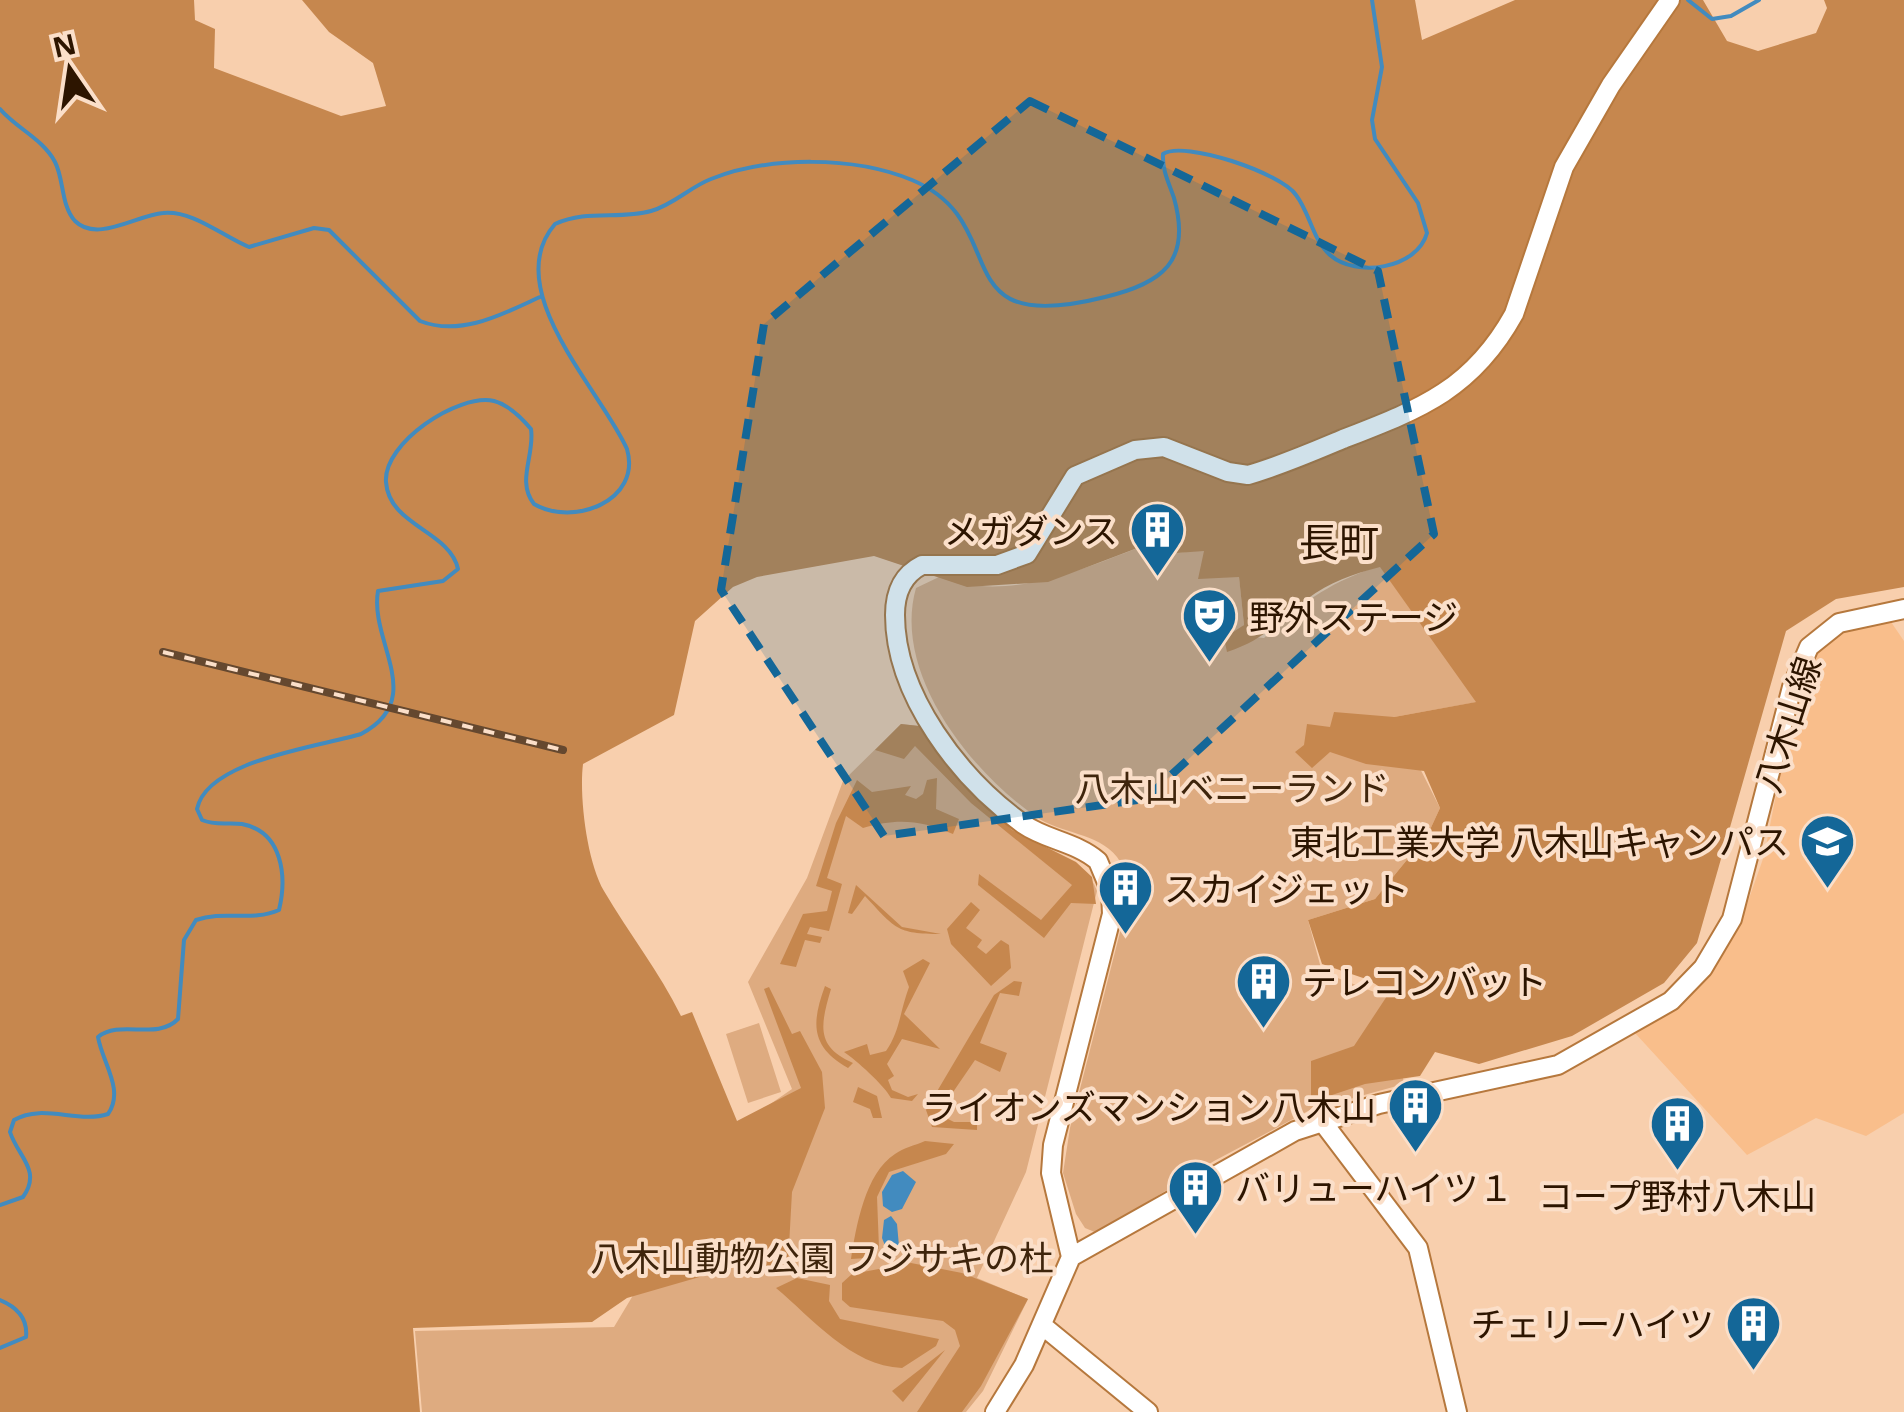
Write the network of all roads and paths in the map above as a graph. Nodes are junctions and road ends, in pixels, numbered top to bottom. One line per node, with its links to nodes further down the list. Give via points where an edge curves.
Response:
1 (1670, 0): 4 (street, via 1564,167 1514,314 1490,354 1444,396 1248,475 1164,447 1106,459 1065,487 1027,554 997,565 922,565 899,589 895,636 902,665 936,729 985,790 1025,825 1098,860 1111,892 1107,938 1053,1145 1050,1173)
2 (1904, 609): 3 (street, 八木山線, via 1839,623 1809,646 1792,686 1732,919 1704,968 1671,1002 1540,1071)
3 (1321, 1120): 4 (street, 八木山線); 8 (street, via 1418,1248)
4 (1071, 1257): 5 (street)
5 (1044, 1326): 6 (street); 7 (street)
6 (995, 1412)
7 (1148, 1412)
8 (1457, 1412)

